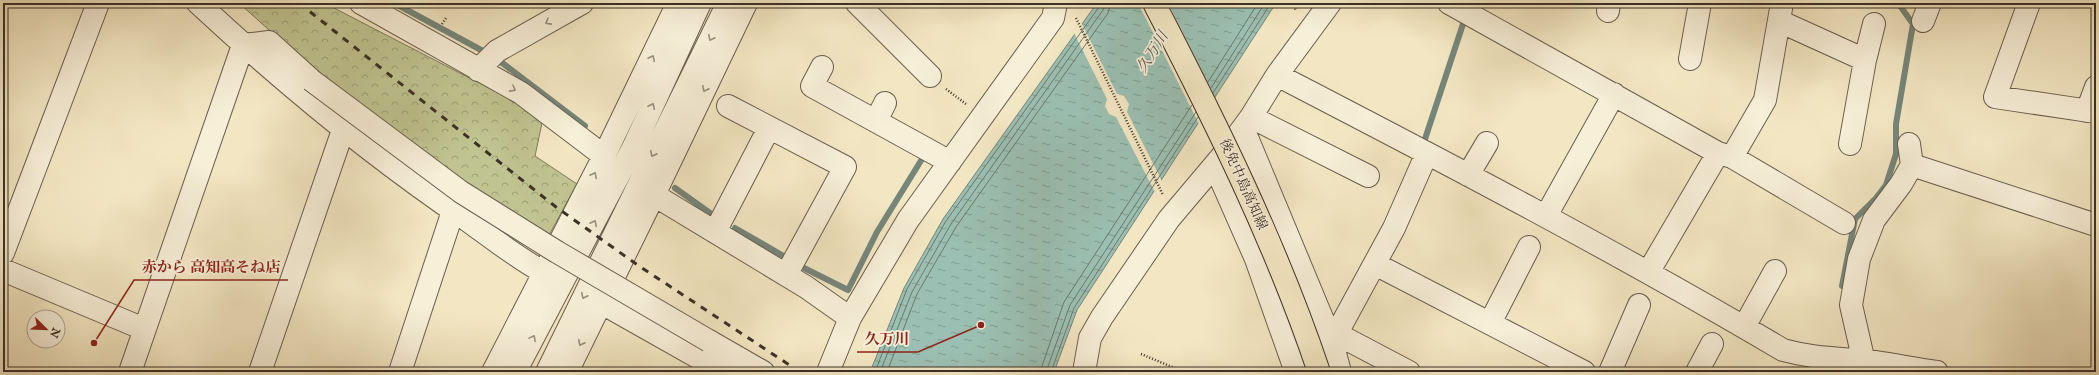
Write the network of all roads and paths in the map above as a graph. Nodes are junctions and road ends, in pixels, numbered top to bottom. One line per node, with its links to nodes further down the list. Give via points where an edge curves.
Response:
1 (98, 3): 52 (street)
2 (198, 3): 20 (street)
3 (362, 3): 24 (street)
4 (582, 3): 24 (street, one-way to 24, via 496,51)
5 (678, 3): 40 (street, one-way to 5)
6 (700, 3): 74 (street, one-way to 6, via 632,148)
7 (728, 3): 75 (street, one-way to 75)
8 (746, 3): 44 (street, one-way to 44)
9 (857, 3): 26 (street)
10 (1154, 3): 82 (main road, 後免中島高知線, bridge, via 1216,121 1266,233)
11 (1293, 3): 17 (path)
12 (1330, 3): 25 (street)
13 (1449, 3): 28 (street)
14 (1700, 3): 21 (street)
15 (2029, 3): 31 (street, via 1995,97)
16 (1064, 7): 41 (street, via 1053,18); 45 (path)
17 (1296, 8)
18 (1780, 12): 22 (street); 39 (street, via 1765,100)
19 (1874, 24): 22 (street)
20 (243, 44): 34 (street); 64 (street); 77 (street, bridge, via 269,42 311,80 461,192 557,252)
21 (1690, 59)
22 (1865, 60): 36 (street)
23 (822, 67): 41 (street, via 812,86 880,112)
24 (478, 70): 40 (street, one-way to 40, via 521,93)
25 (1277, 75): 32 (street); 37 (street)
26 (930, 76): 30 (path)
27 (2096, 87): 31 (street)
28 (1614, 94): 39 (street); 47 (street)
29 (728, 106): 33 (street)
30 (972, 109)
31 (2092, 112)
32 (1247, 122): 38 (street); 43 (street); 65 (street)
33 (769, 128): 50 (street); 58 (street, via 845,167)
34 (343, 130): 46 (street); 71 (street)
35 (1487, 143): 42 (street)
36 (1850, 144)
37 (1427, 153): 42 (street); 53 (street)
38 (1218, 154): 79 (street, via 1169,219 1102,317 1090,338); 81 (street)
39 (1725, 155): 48 (street); 55 (street)
40 (604, 156): 57 (street, one-way to 40)
41 (950, 162): 61 (street, via 908,220)
42 (1468, 175): 47 (street)
43 (1368, 176)
44 (654, 195): 50 (street); 59 (street)
45 (1165, 199)
46 (453, 211): 57 (street); 72 (street)
47 (1546, 216): 55 (street)
48 (1844, 223)
49 (2096, 225): 68 (street, via 1910,155 1901,184 1874,220 1859,259 1852,305)
50 (715, 232): 58 (street)
51 (1529, 247): 62 (street)
52 (3, 253)
53 (1375, 264): 62 (street); 65 (street)
54 (3, 270): 64 (street)
55 (1648, 271): 63 (street)
56 (1775, 271): 63 (street)
57 (545, 273): 73 (street)
58 (786, 275): 61 (street)
59 (600, 302): 69 (street); 76 (street, one-way to 76)
60 (1639, 305): 86 (street)
61 (850, 318): 78 (street)
62 (1490, 323): 85 (street)
63 (1744, 327): 68 (street, via 1783,350 1805,356)
64 (144, 329): 70 (street)
65 (1334, 338): 83 (street); 84 (street)
66 (1712, 344): 87 (street)
67 (1141, 354): 80 (path)
68 (1864, 362): 88 (street)
69 (721, 371)
70 (130, 372)
71 (260, 372)
72 (400, 372)
73 (493, 372)
74 (515, 372)
75 (547, 372)
76 (567, 372)
77 (763, 372)
78 (828, 372)
79 (1084, 372)
80 (1184, 372)
81 (1296, 372)
82 (1319, 372)
83 (1340, 372)
84 (1409, 372)
85 (1584, 372)
86 (1610, 372)
87 (1697, 372)
88 (1937, 372)

